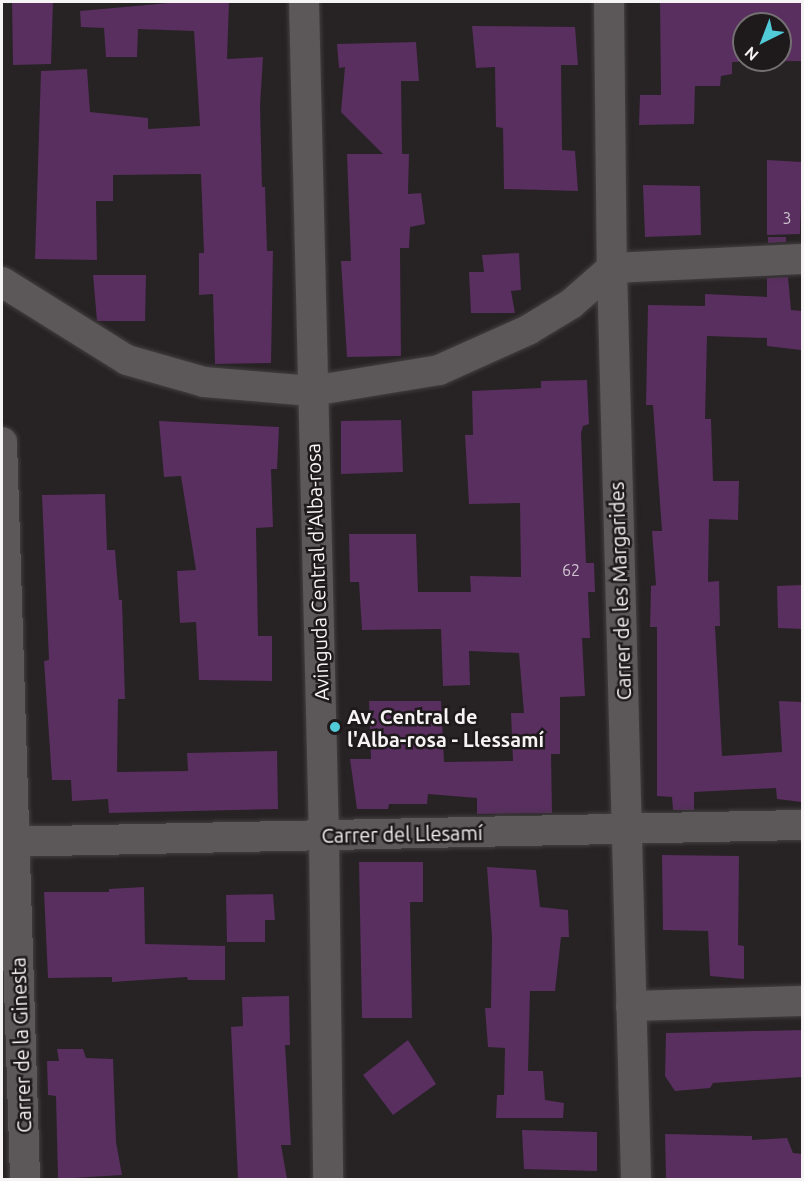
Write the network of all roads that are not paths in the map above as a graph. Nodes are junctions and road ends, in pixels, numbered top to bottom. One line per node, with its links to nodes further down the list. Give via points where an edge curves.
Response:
1 (304, 2): 6 (street, Avinguda Central d'Alba-rosa)
2 (609, 2): 4 (street, Carrer de les Margarides)
3 (802, 259): 4 (street)
4 (612, 268): 6 (street, via 571,304 528,330 440,370); 10 (street, Carrer de les Margarides)
5 (2, 282): 6 (street, via 127,360 215,384)
6 (312, 391): 11 (street, Avinguda Central d'Alba-rosa)
7 (2, 442): 8 (street, Carrer de la Ginesta)
8 (3, 562): 12 (street, Carrer de la Ginesta)
9 (802, 825): 10 (street, Carrer del Llesamí)
10 (627, 831): 11 (street, Carrer del Llesamí); 14 (street, Carrer de les Margarides)
11 (324, 836): 12 (street, Carrer del Llesamí); 16 (street, Avinguda Central d'Alba-rosa)
12 (9, 842): 15 (street, Carrer de la Ginesta)
13 (802, 1000): 14 (street)
14 (631, 1006): 17 (street, Carrer de les Margarides)
15 (25, 1179)
16 (328, 1179)
17 (636, 1179)

